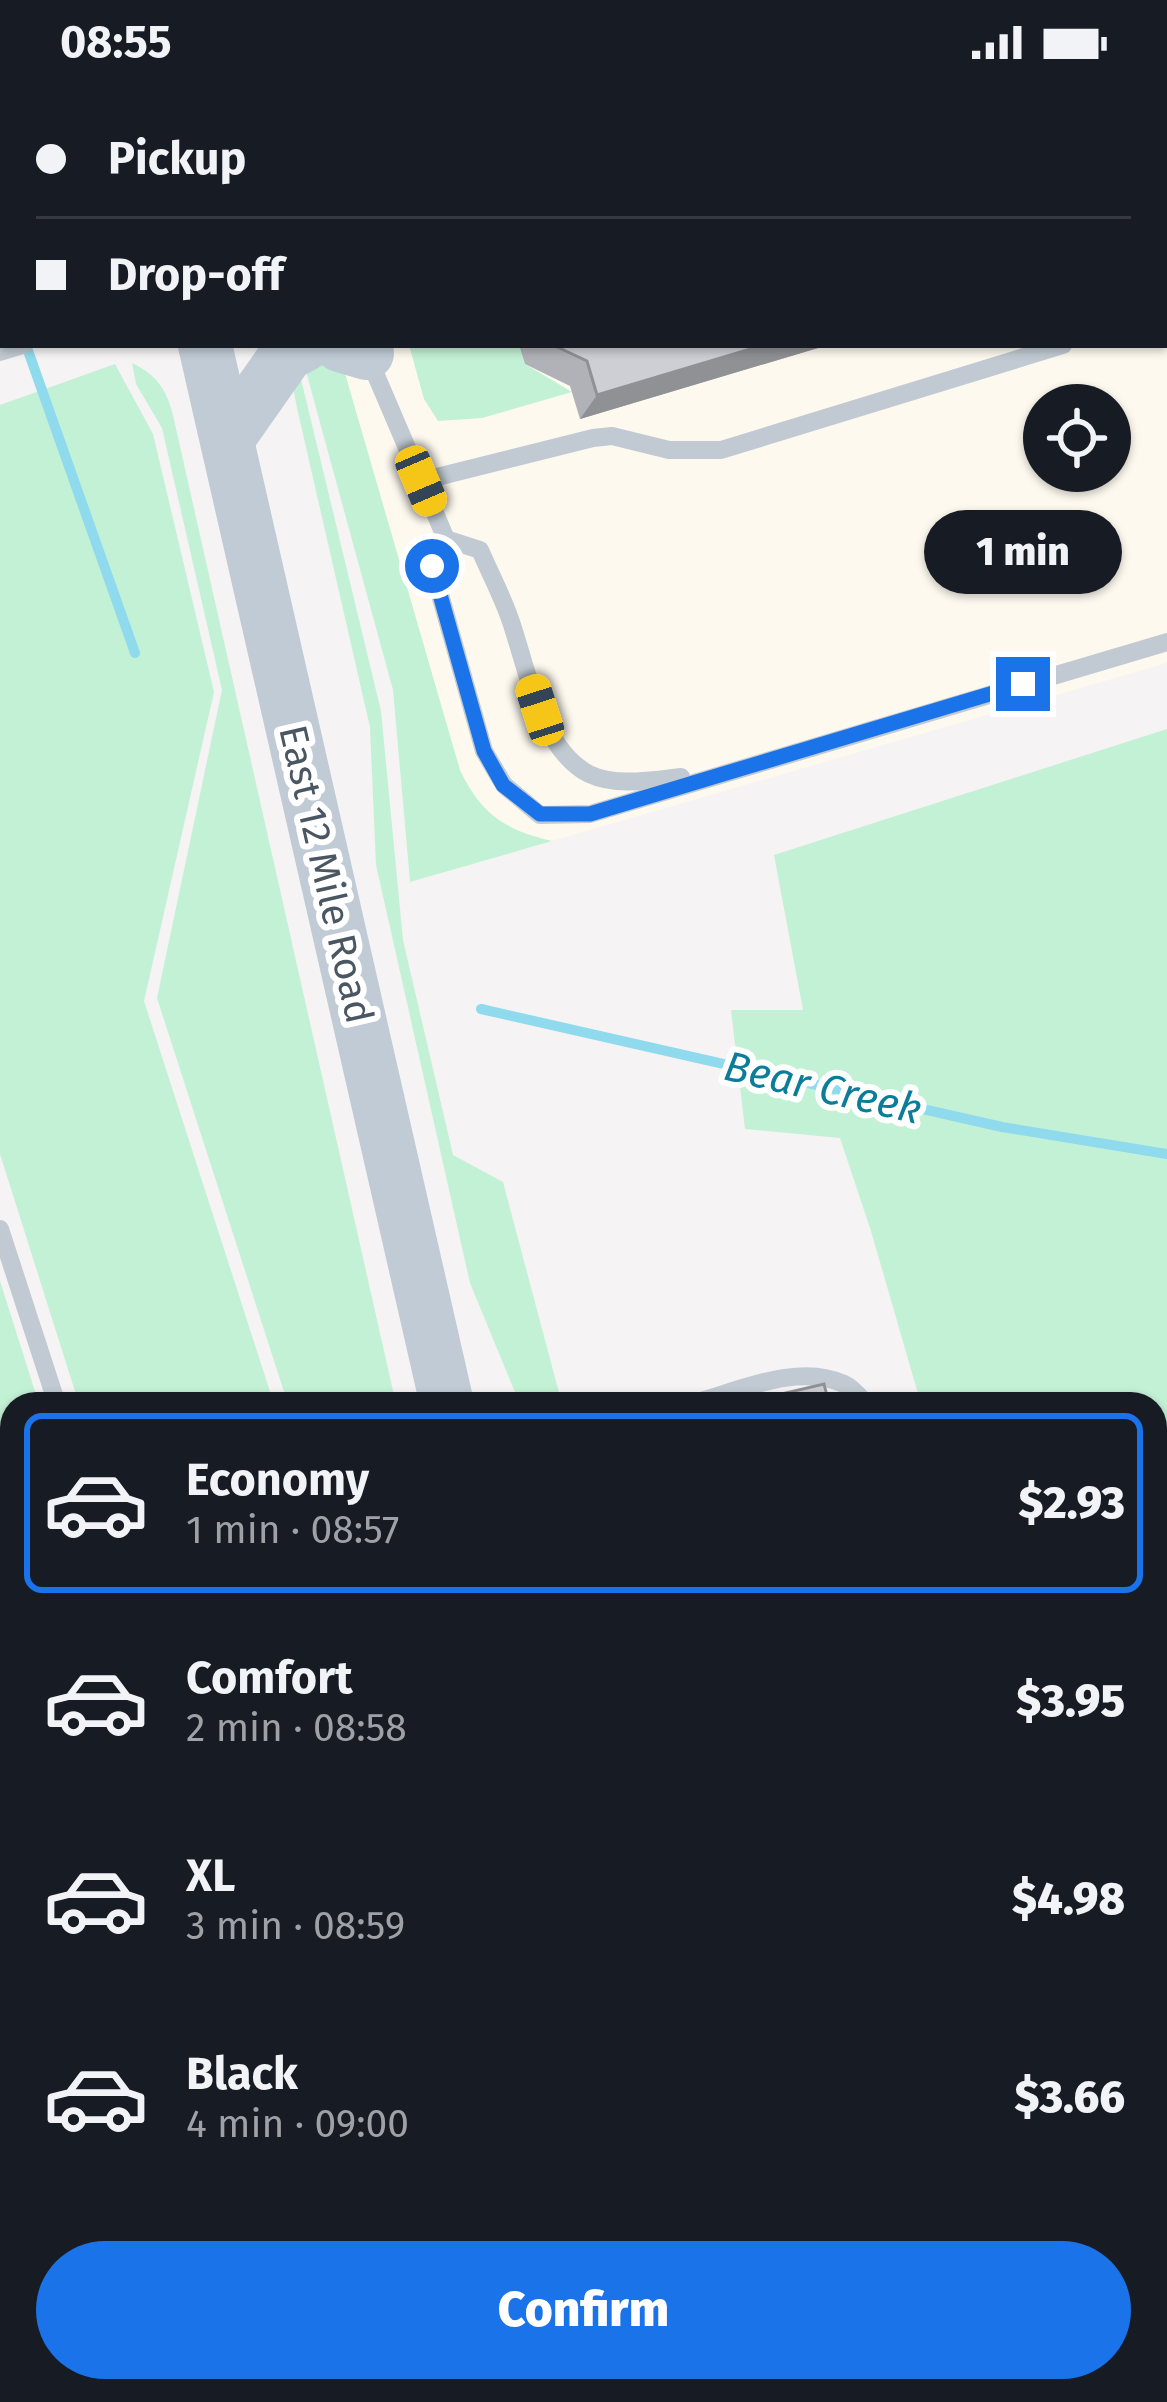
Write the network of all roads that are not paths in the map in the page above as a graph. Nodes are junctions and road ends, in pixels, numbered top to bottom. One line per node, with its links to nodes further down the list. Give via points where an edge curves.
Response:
1 (206, 348): 5 (main road, East 12 Mile Road)
2 (299, 348): 5 (main road)
3 (357, 348): 6 (lane)
4 (1053, 348): 6 (lane, via 721,449 593,437)
5 (228, 439): 12 (main road, East 12 Mile Road)
6 (421, 481): 7 (lane)
7 (446, 539): 9 (lane, via 481,550 549,729 590,774 634,783); 9 (lane, via 432,566 484,751 503,785 540,814 590,814)
8 (1167, 642): 9 (lane)
9 (728, 771)
10 (0, 1229): 11 (lane)
11 (53, 1392)
12 (443, 1392)
13 (737, 1392): 14 (lane, via 815,1376)
14 (855, 1392)

